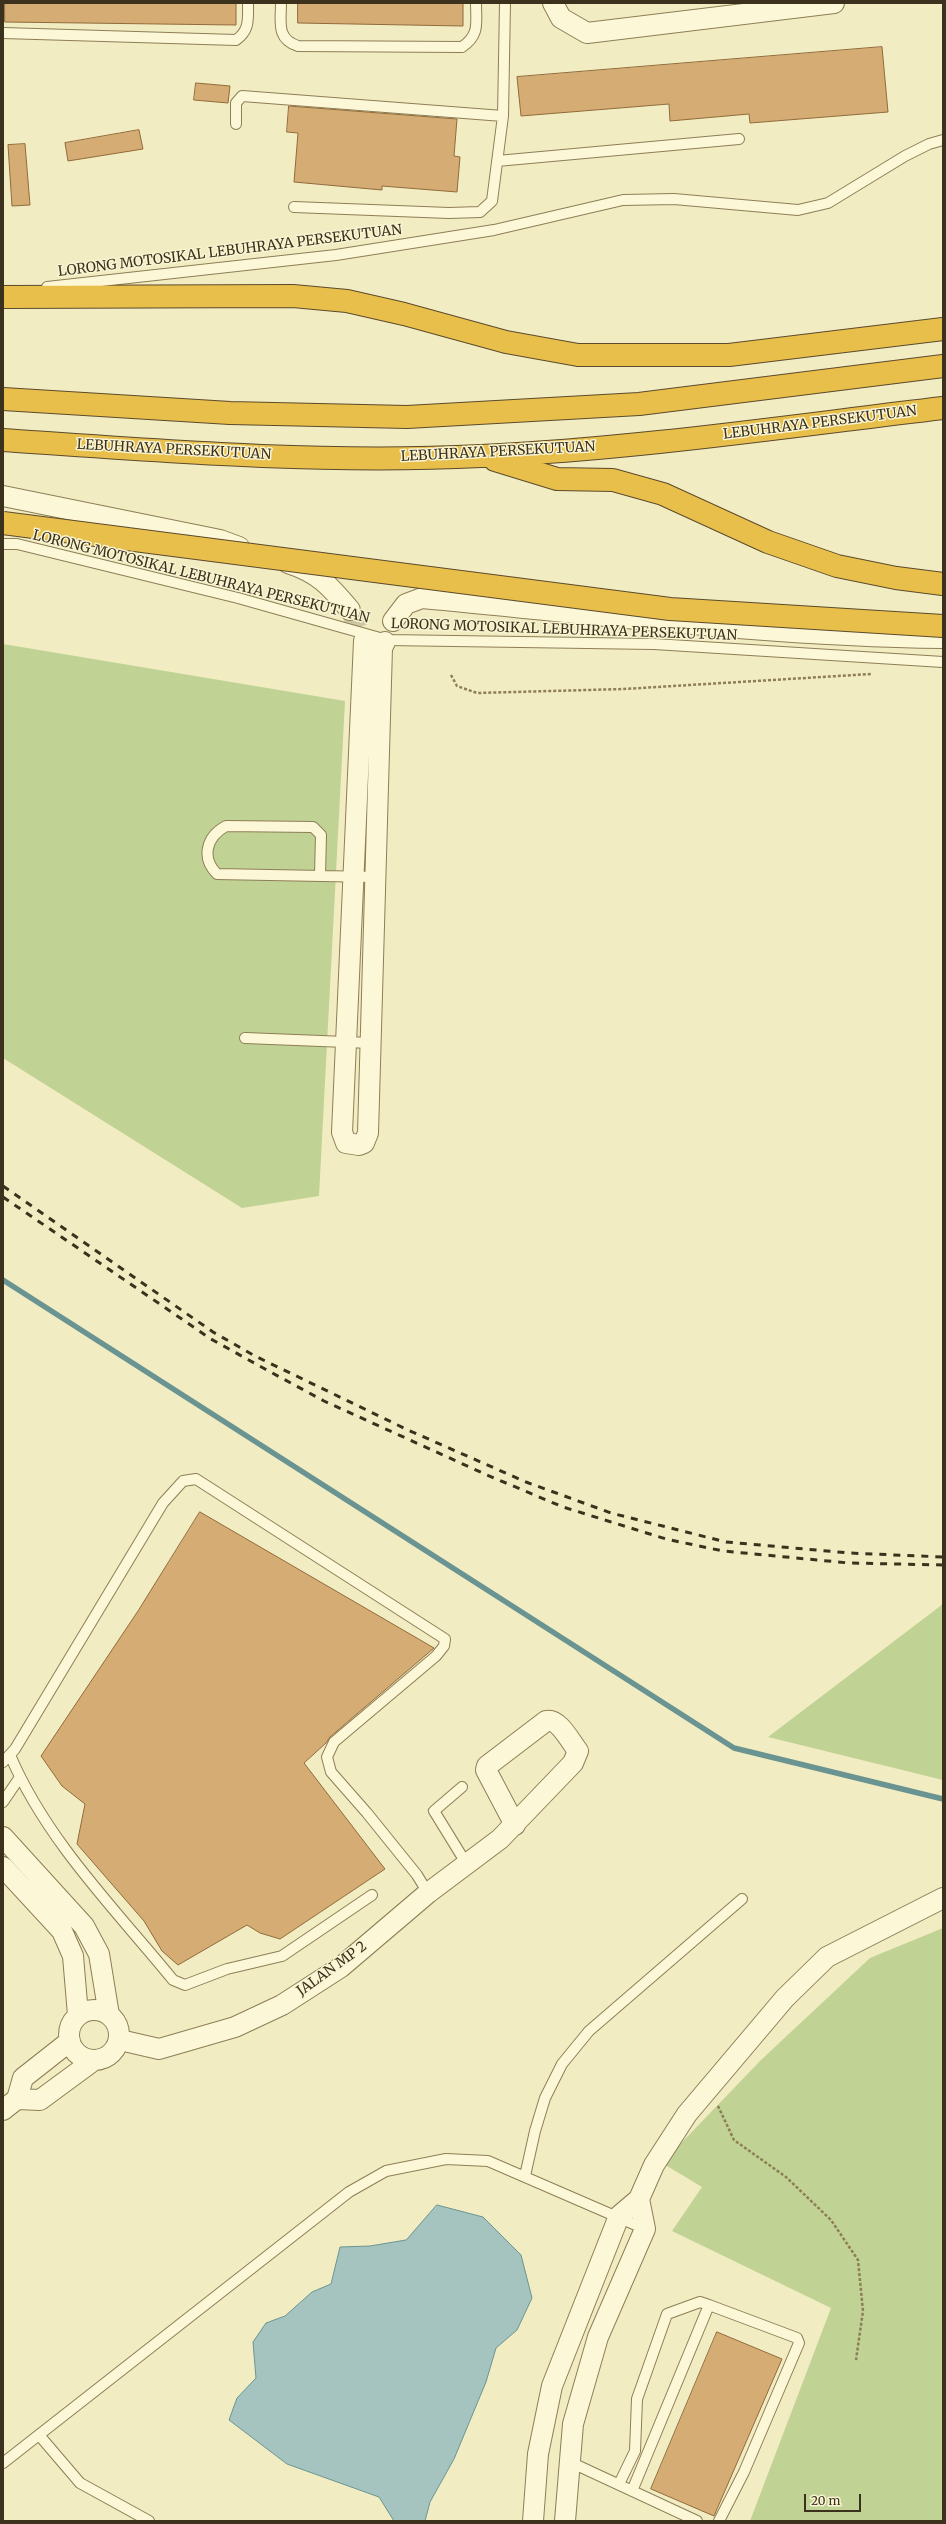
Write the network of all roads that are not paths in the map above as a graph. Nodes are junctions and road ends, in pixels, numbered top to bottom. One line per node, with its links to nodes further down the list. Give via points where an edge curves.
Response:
1 (248, 3): 7 (lane, via 248,26 245,34 236,40)
2 (281, 3): 3 (lane, via 281,32 289,43 298,46 462,46 472,40 476,29)
3 (476, 3)
4 (505, 3): 8 (lane)
5 (553, 3): 6 (street, via 561,18 587,33)
6 (834, 3)
7 (3, 34)
8 (503, 116): 9 (lane, via 242,96 236,103); 12 (lane)
9 (236, 124)
10 (739, 139): 12 (lane)
11 (943, 140): 14 (lane, LORONG MOTOSIKAL LEBUHRAYA PERSEKUTUAN, via 905,156 828,203 798,210 674,199 623,200 494,230 336,255 61,286)
12 (497, 161): 13 (lane, via 492,201 480,212)
13 (294, 207)
14 (3, 289)
15 (3, 297): 16 (highway, via 293,296 347,301 506,342 578,355 728,355)
16 (943, 329)
17 (943, 366): 18 (highway, via 638,404 407,417 230,413)
18 (3, 399)
19 (943, 408): 21 (highway, LEBUHRAYA PERSEKUTUAN, via 658,442)
20 (3, 440): 21 (highway, LEBUHRAYA PERSEKUTUAN, via 263,456)
21 (482, 456): 25 (highway, via 558,479 613,480 663,494 768,542 837,566)
22 (3, 496): 26 (street, via 220,540 300,567 328,583)
23 (3, 523): 28 (highway, bridge, via 670,609)
24 (3, 544): 32 (lane, LORONG MOTOSIKAL LEBUHRAYA PERSEKUTUAN, via 17,544 238,598 387,640 654,644)
25 (943, 584)
26 (350, 610)
27 (393, 621): 29 (street, via 406,604 422,598 720,626)
28 (943, 626)
29 (943, 638)
30 (364, 641): 34 (street)
31 (385, 642): 35 (street, via 382,648)
32 (943, 662)
33 (320, 875): 33 (lane, via 217,874 210,867 206,855 209,842 216,832 226,826 313,827 321,835); 34 (lane)
34 (354, 875): 35 (lane); 37 (street)
35 (375, 877): 38 (street)
36 (245, 1038): 37 (lane)
37 (347, 1043): 38 (lane); 38 (street, via 342,1132 346,1143 353,1145 364,1143 368,1137)
38 (371, 1043)
39 (7, 1759): 40 (lane); 47 (lane, via 163,1503 183,1481 196,1479 445,1639 444,1646 436,1656 334,1742 327,1757 331,1772 417,1875)
40 (20, 1777): 42 (lane); 48 (lane, via 29,1795 69,1853 173,1980 185,1985 227,1969 282,1956)
41 (462, 1787): 45 (lane, via 434,1811)
42 (3, 1802)
43 (516, 1826): 43 (street, JALAN MP 2, via 576,1758 578,1751 556,1723 550,1720 486,1766); 45 (street, JALAN MP 2)
44 (3, 1837): 52 (street, via 84,1926 99,1954)
45 (466, 1863): 47 (street, JALAN MP 2)
46 (3, 1867): 51 (street, via 62,1931 73,1956)
47 (428, 1893): 53 (street, JALAN MP 2, via 341,1967 282,2005 235,2027 160,2049)
48 (372, 1895)
49 (943, 1898): 58 (street, via 827,1957 785,1998 687,2114 654,2165)
50 (742, 1899): 57 (lane, via 589,2031 562,2064 545,2098)
51 (78, 2015): 52 (street, via 88,2010 100,2010); 54 (street, via 70,2027)
52 (109, 2015): 53 (street, via 120,2031)
53 (120, 2040): 55 (street, via 110,2056)
54 (70, 2041): 55 (street, via 78,2055); 56 (street, via 23,2078)
55 (93, 2061): 56 (street, via 40,2100)
56 (10, 2104)
57 (525, 2176): 59 (lane); 62 (lane, via 488,2161 446,2159 386,2171 349,2192)
58 (639, 2199): 59 (street); 60 (street)
59 (619, 2216): 60 (lane); 68 (street, via 552,2386 538,2454)
60 (645, 2229): 63 (street, via 594,2351 573,2424)
61 (709, 2305): 65 (lane, via 700,2302 667,2314 637,2399 635,2451); 66 (lane); 71 (lane, via 797,2338 799,2343 744,2472)
62 (39, 2435): 64 (lane); 67 (lane, via 80,2483)
63 (570, 2462): 65 (lane); 69 (street)
64 (3, 2463)
65 (619, 2484): 66 (lane)
66 (632, 2491): 70 (lane)
67 (150, 2521)
68 (533, 2521)
69 (565, 2521)
70 (697, 2521)
71 (719, 2521)

